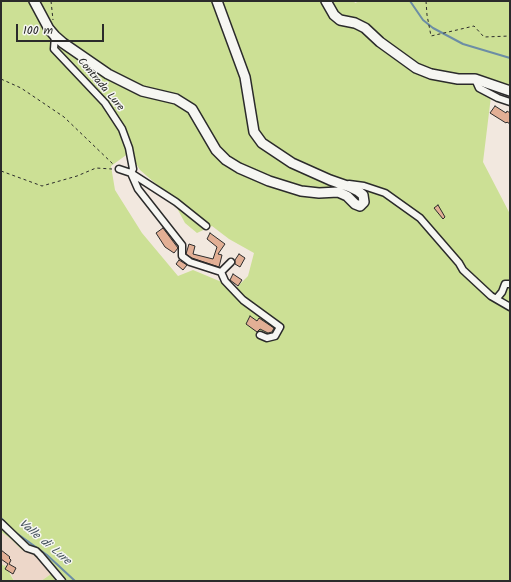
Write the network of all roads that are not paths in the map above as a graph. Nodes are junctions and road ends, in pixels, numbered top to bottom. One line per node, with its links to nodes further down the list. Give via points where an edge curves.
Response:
1 (34, 1): 4 (main road)
2 (217, 1): 10 (main road, via 245,77 254,132 262,143 292,163)
3 (326, 1): 5 (main road, via 340,20 365,28 416,68 431,74)
4 (55, 36): 9 (street, Contrada Lure, via 54,49 105,103 122,130 129,148); 10 (main road, via 108,74 142,90 186,104 192,109 216,150 239,168 301,191 338,192 360,206 364,202 363,195)
5 (475, 79): 6 (main road); 7 (street, via 479,88)
6 (510, 91)
7 (509, 102)
8 (119, 169): 9 (street)
9 (132, 173): 11 (street, via 176,202); 13 (street, Contrada Lure, via 138,189 182,245 182,256 190,262)
10 (342, 184): 15 (street, via 364,186 385,193 420,218 463,270 491,296)
11 (206, 226)
12 (231, 262): 13 (street)
13 (221, 272): 17 (street, via 225,281 243,300 280,327 276,336 268,338)
14 (510, 284): 15 (street, via 505,284)
15 (497, 298): 16 (street)
16 (510, 307)
17 (260, 335)
18 (1, 523): 19 (street, via 27,548 36,551)
19 (62, 581)

